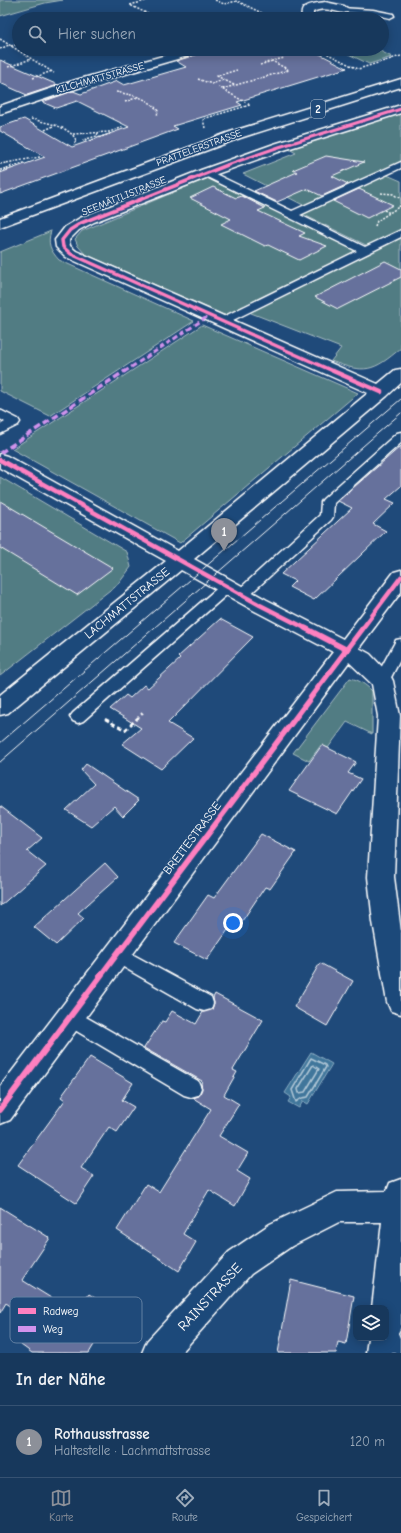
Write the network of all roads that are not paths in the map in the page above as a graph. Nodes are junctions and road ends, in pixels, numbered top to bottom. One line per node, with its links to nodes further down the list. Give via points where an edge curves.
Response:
1 (344, 10): 2 (street, via 326,6 312,7); 3 (street); 4 (lane)
2 (306, 12)
3 (337, 12)
4 (373, 12)
5 (175, 56): 7 (street, KILCHMATTSTRASSE, via 88,80)
6 (401, 83): 15 (street, PRATTELERSTRASSE / 2, via 235,135)
7 (4, 108)
8 (401, 109): 10 (street, SEEMÄTTLISTRASSE)
9 (401, 165): 11 (lane)
10 (212, 171): 13 (lane); 14 (lane); 18 (street, SEEMÄTTLISTRASSE, via 89,219 74,226 62,240 63,248 71,254)
11 (387, 172): 12 (lane); 14 (lane)
12 (401, 178)
13 (245, 181)
14 (292, 215): 17 (lane)
15 (0, 223)
16 (401, 233): 17 (lane)
17 (365, 251): 18 (lane)
18 (223, 321): 20 (street, SEEMÄTTLISTRASSE)
19 (401, 374): 20 (street, LACHMATTSTRASSE)
20 (381, 392): 25 (street, LACHMATTSTRASSE)
21 (0, 414): 22 (lane, via 14,422)
22 (0, 430)
23 (401, 436): 27 (lane, via 328,502 326,517)
24 (0, 460): 25 (street)
25 (180, 560): 27 (street); 31 (street, LACHMATTSTRASSE)
26 (401, 577): 29 (street, BREITESTRASSE)
27 (234, 591): 29 (street); 32 (lane)
28 (401, 644): 30 (lane)
29 (347, 650): 30 (street, via 362,660); 33 (street, BREITESTRASSE)
30 (382, 681): 34 (street, via 389,716 381,877 386,922)
31 (0, 708)
32 (83, 713)
33 (117, 954): 35 (lane); 36 (street, BREITESTRASSE)
34 (401, 1002)
35 (204, 1003)
36 (70, 1017): 37 (lane); 38 (street, BREITESTRASSE)
37 (191, 1088)
38 (0, 1110)
39 (401, 1202): 40 (street); 42 (street, RAINSTRASSE, via 337,1207 281,1235 240,1263)
40 (388, 1305)
41 (384, 1341): 43 (street)
42 (159, 1353)
43 (383, 1353)

